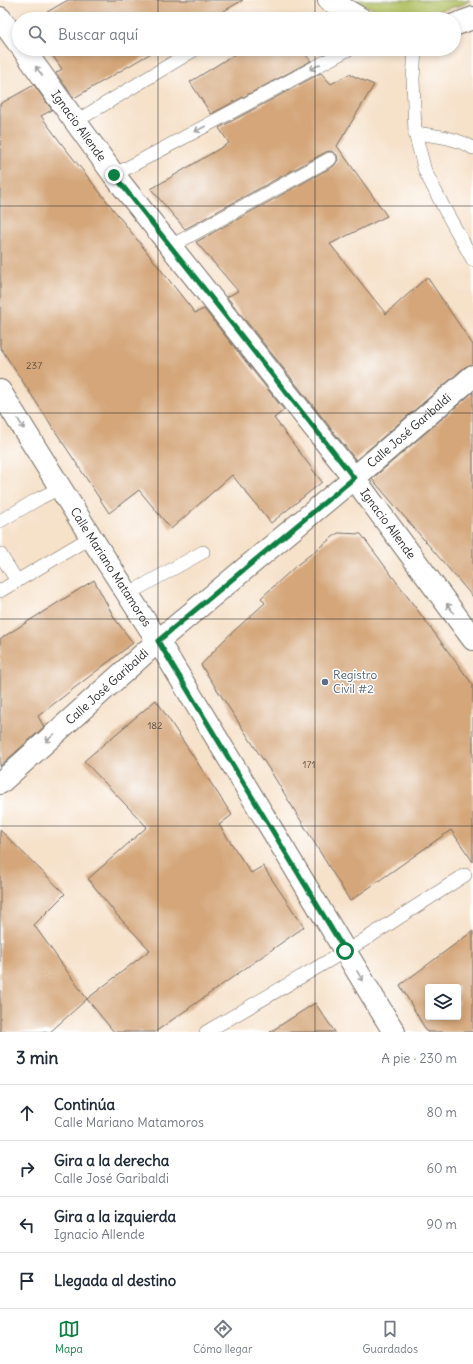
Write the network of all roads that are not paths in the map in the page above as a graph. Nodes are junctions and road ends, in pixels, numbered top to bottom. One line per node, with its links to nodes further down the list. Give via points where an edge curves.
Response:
1 (329, 0): 2 (street)
2 (349, 12)
3 (0, 18): 8 (street)
4 (473, 18): 5 (street)
5 (461, 22)
6 (461, 30): 7 (street)
7 (473, 32)
8 (12, 34)
9 (28, 56): 13 (street, Ignacio Allende, one-way to 9)
10 (184, 56): 13 (lane)
11 (336, 56): 17 (lane, one-way to 17)
12 (415, 56): 14 (lane, via 413,79)
13 (76, 122): 17 (street, Ignacio Allende)
14 (415, 132): 15 (lane, via 462,142); 19 (lane, via 425,171)
15 (473, 148)
16 (330, 158): 18 (lane)
17 (114, 175): 18 (street, Ignacio Allende)
18 (171, 246): 22 (street, Ignacio Allende)
19 (473, 260)
20 (473, 376): 22 (street, Calle José Garibaldi)
21 (0, 391): 23 (street, Calle Mariano Matamoros, one-way to 23)
22 (354, 478): 31 (street, Ignacio Allende, one-way to 22); 32 (street, Calle José Garibaldi)
23 (60, 488): 24 (lane); 25 (street, Calle Mariano Matamoros)
24 (0, 521)
25 (90, 536): 28 (lane); 30 (street, Calle Mariano Matamoros)
26 (203, 552): 30 (lane)
27 (0, 554): 28 (lane)
28 (17, 581): 29 (lane)
29 (0, 592)
30 (128, 594): 32 (street, Calle Mariano Matamoros)
31 (473, 639)
32 (158, 641): 33 (street, Calle José Garibaldi, one-way to 33); 35 (street, Calle Mariano Matamoros)
33 (0, 783)
34 (465, 876): 35 (lane)
35 (345, 951): 36 (lane); 37 (street, Calle Mariano Matamoros, one-way to 37)
36 (206, 1032)
37 (394, 1032)

